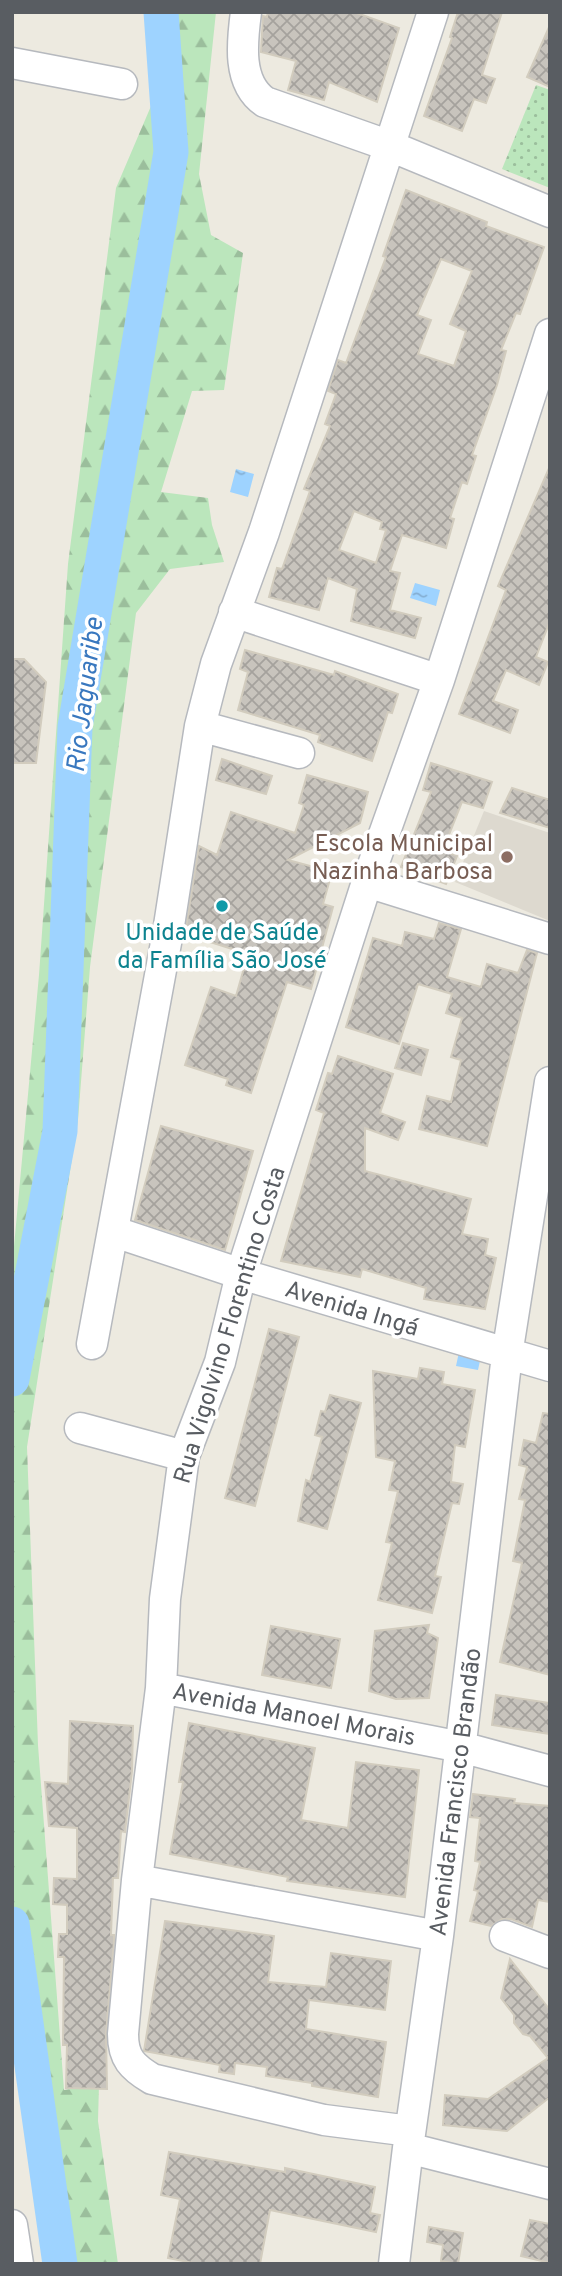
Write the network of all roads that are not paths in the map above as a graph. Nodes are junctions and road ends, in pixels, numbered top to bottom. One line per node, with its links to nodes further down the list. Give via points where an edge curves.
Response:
1 (246, 12): 5 (street, via 244,50 250,88 265,102)
2 (433, 12): 5 (street)
3 (12, 63): 4 (street)
4 (122, 84)
5 (390, 146): 6 (street); 8 (street)
6 (550, 212)
7 (550, 334): 9 (street, Rua Vigolvino Florentino Costa)
8 (234, 612): 9 (street); 10 (street)
9 (439, 680): 12 (street, Rua Vigolvino Florentino Costa)
10 (200, 726): 11 (street); 15 (street)
11 (299, 753)
12 (367, 882): 13 (street); 16 (street, Rua Vigolvino Florentino Costa)
13 (550, 939)
14 (550, 1082): 18 (street, Avenida Francisco Brandão)
15 (115, 1232): 16 (street, Avenida Ingá); 17 (street)
16 (241, 1274): 18 (street, Avenida Ingá); 21 (street, Rua Vigolvino Florentino Costa, via 220,1362)
17 (92, 1344)
18 (507, 1355): 19 (street, Avenida Ingá); 23 (street, Avenida Francisco Brandão)
19 (550, 1366)
20 (80, 1428): 21 (street)
21 (184, 1457): 22 (street, Rua Vigolvino Florentino Costa, via 164,1599)
22 (161, 1688): 23 (street, Avenida Manoel Morais); 25 (street, Rua Vigolvino Florentino Costa)
23 (461, 1747): 24 (street, Avenida Manoel Morais); 26 (street, Avenida Francisco Brandão)
24 (550, 1771)
25 (137, 1880): 26 (street); 29 (street, Rua Vigolvino Florentino Costa, via 123,2034 123,2053 134,2068 152,2079)
26 (438, 1936): 29 (street, Avenida Francisco Brandão)
27 (505, 1936): 28 (street)
28 (550, 1953)
29 (409, 2139): 30 (street); 33 (street, Avenida Francisco Brandão)
30 (550, 2184)
31 (12, 2225): 32 (street)
32 (18, 2264)
33 (394, 2264)

